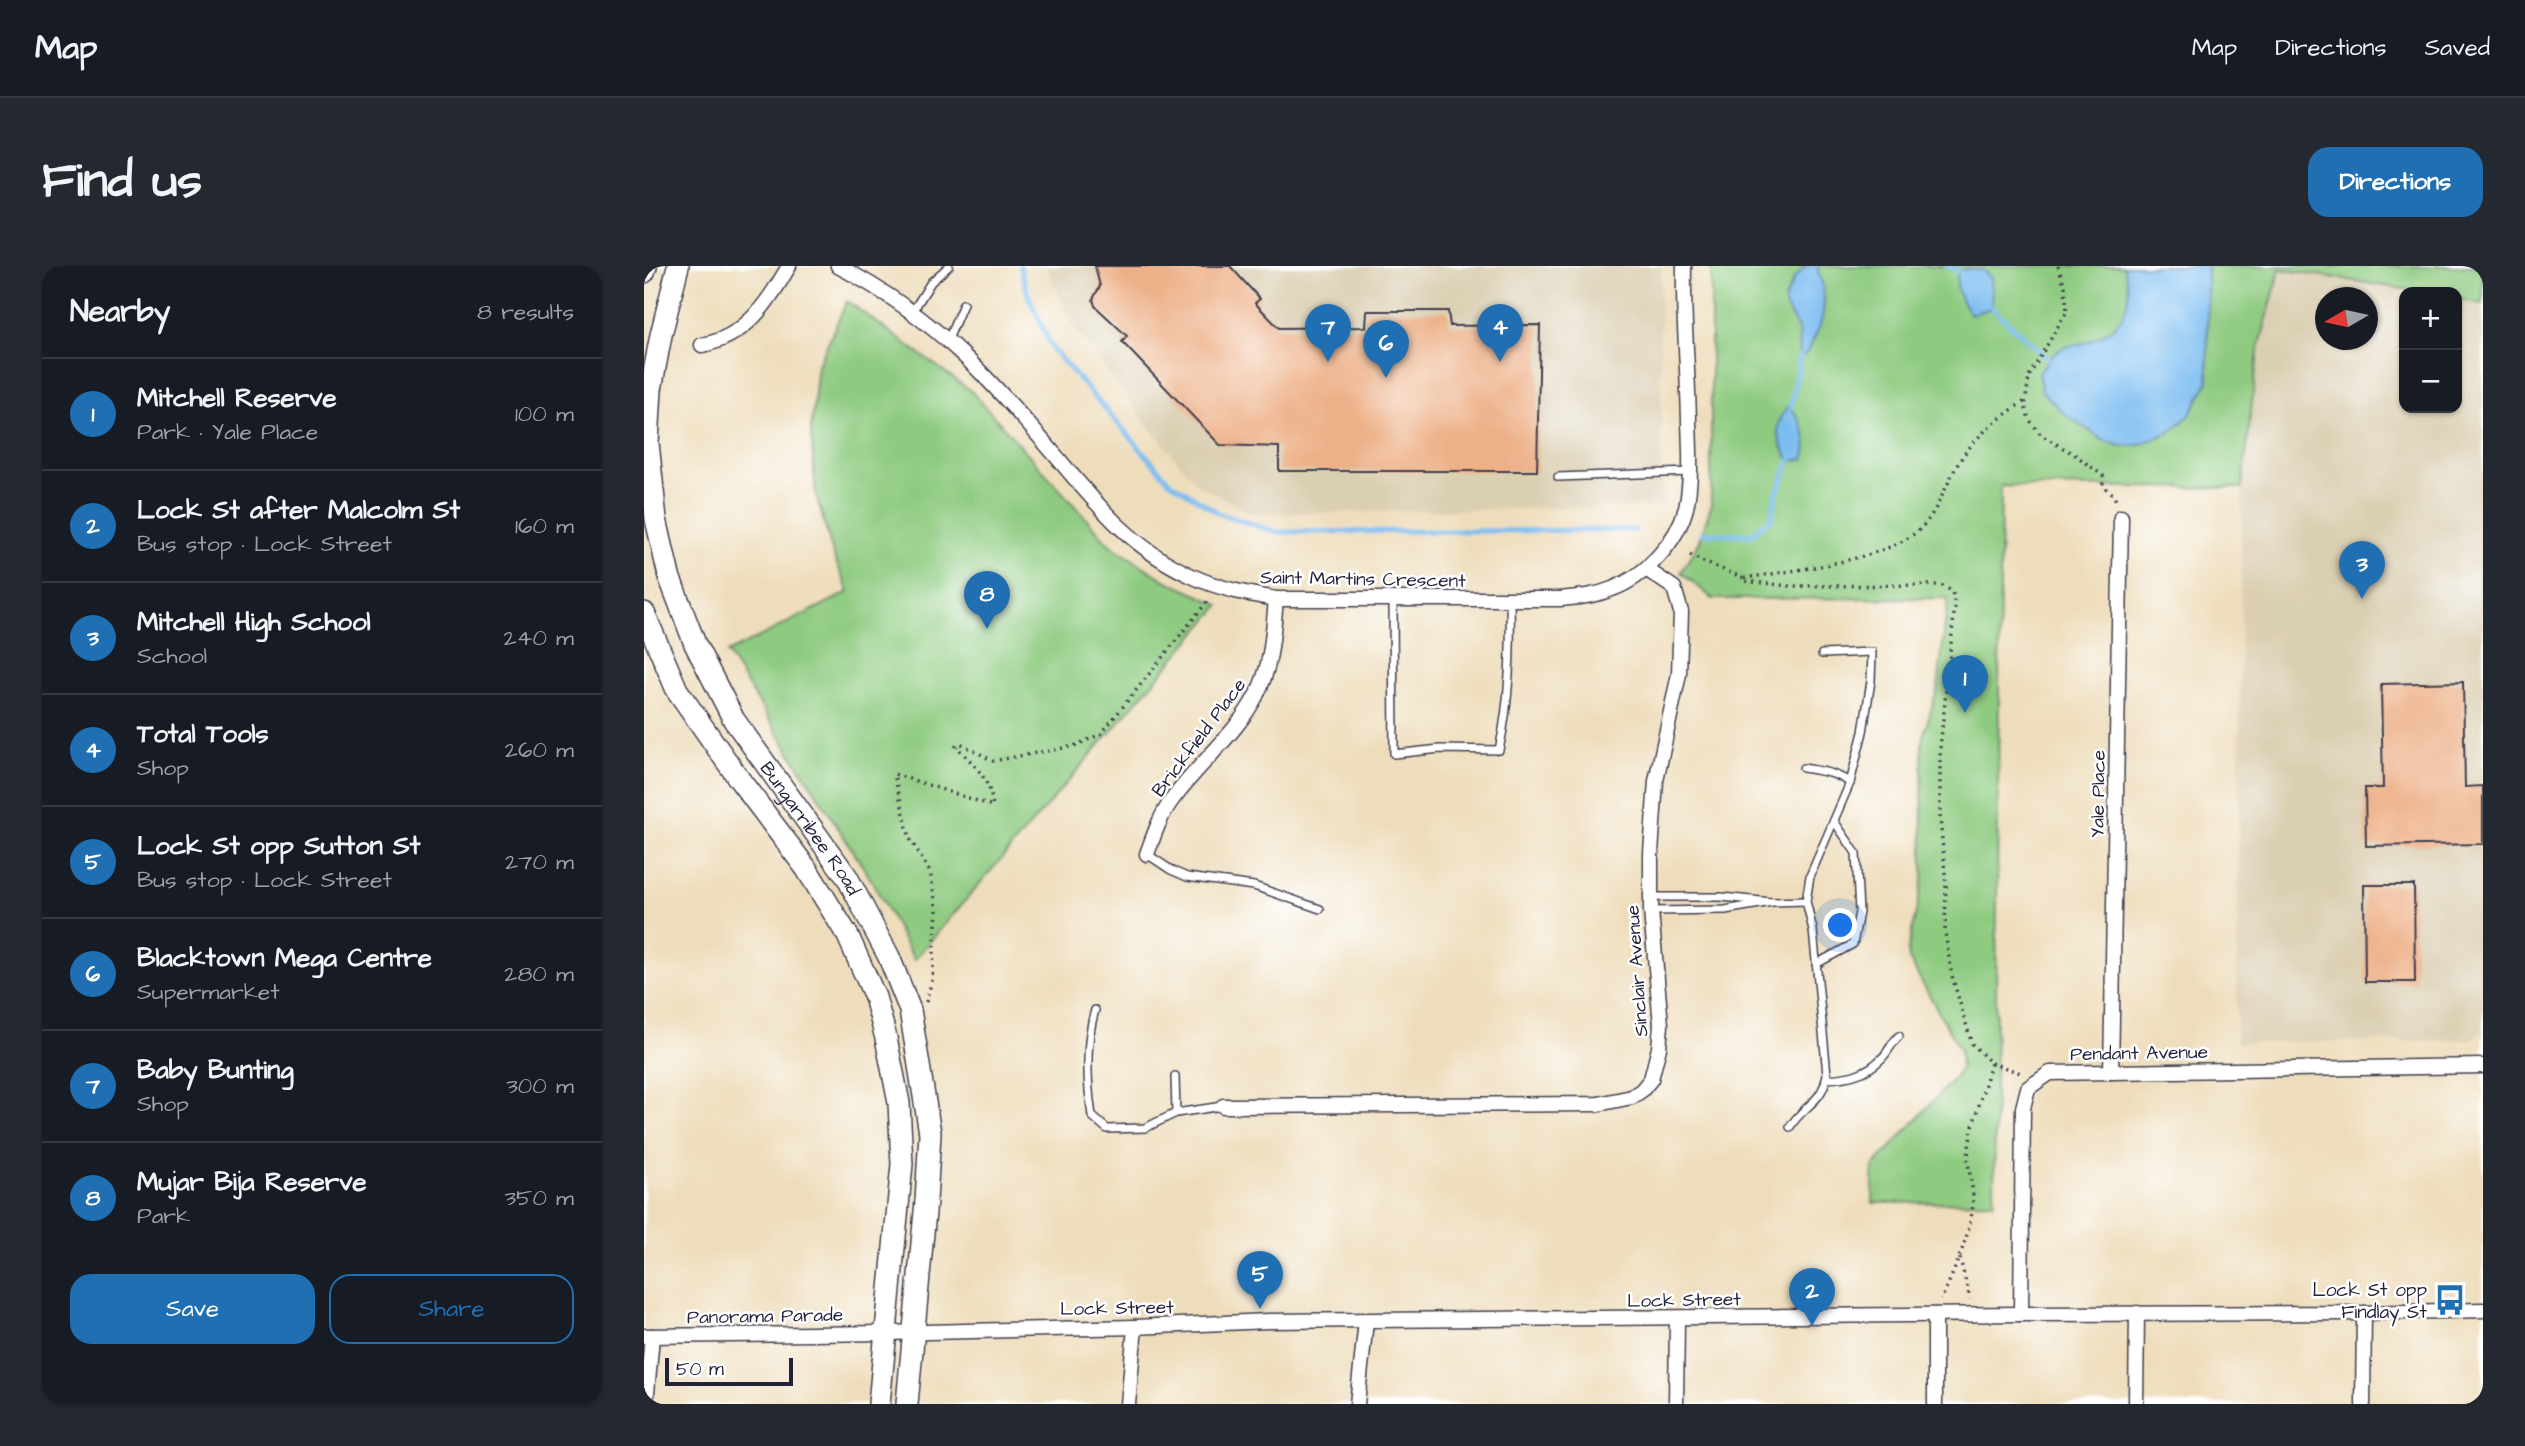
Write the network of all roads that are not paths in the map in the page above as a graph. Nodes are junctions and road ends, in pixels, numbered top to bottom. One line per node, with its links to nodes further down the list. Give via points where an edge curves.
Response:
1 (646, 266): 7 (main road)
2 (678, 266): 47 (main road, Bungarribee Road, via 651,389 648,443 656,519 669,576 711,677 734,720 847,877 889,957 909,1010 930,1133)
3 (789, 266): 11 (street, via 745,328)
4 (838, 266): 9 (street, Saint Martins Crescent)
5 (949, 266): 9 (lane, via 931,282)
6 (1684, 266): 12 (street, Saint Martins Crescent)
7 (644, 272)
8 (963, 304): 10 (lane)
9 (913, 311): 10 (street, Saint Martins Crescent)
10 (947, 342): 16 (street, Saint Martins Crescent, via 1029,426 1110,520 1142,546 1173,567 1218,586)
11 (702, 345)
12 (1690, 472): 13 (lane); 15 (street, Saint Martins Crescent, via 1679,524)
13 (1558, 477)
14 (2121, 517): 33 (street, Yale Place)
15 (1646, 569): 18 (street, Saint Martins Crescent, via 1616,588 1587,596); 27 (street, Sinclair Avenue, via 1674,588 1681,612 1679,674 1656,780)
16 (1276, 599): 17 (street, Saint Martins Crescent); 24 (street, Brickfield Place, via 1269,655 1257,695 1171,802)
17 (1393, 599): 18 (street, Saint Martins Crescent); 18 (lane, via 1394,754 1499,750 1506,720)
18 (1510, 599)
19 (644, 613): 48 (main road, Bungarribee Road, via 677,690 806,868 848,936 875,998 899,1103 902,1164)
20 (1822, 654): 22 (lane, via 1872,652 1863,732)
21 (1802, 768): 22 (lane, via 1835,774)
22 (1850, 783): 23 (lane)
23 (1834, 821): 25 (lane, via 1810,876); 29 (lane, via 1856,853 1859,912 1853,944)
24 (1147, 854): 28 (lane, via 1187,877 1254,886)
25 (1806, 901): 26 (lane); 29 (lane)
26 (1772, 902): 27 (lane, via 1722,897); 27 (lane, via 1725,910)
27 (1650, 904): 36 (street, Sinclair Avenue, via 1659,1048 1651,1079 1632,1097 1598,1104)
28 (1320, 909)
29 (1816, 964): 35 (lane)
30 (1095, 1010): 37 (lane, via 1089,1029 1092,1116 1107,1129 1146,1128)
31 (1899, 1036): 35 (lane, via 1872,1067 1852,1077)
32 (2483, 1066): 33 (street, Pendant Avenue)
33 (2111, 1072): 42 (street, Pendant Avenue, via 2050,1073 2028,1088 2023,1108)
34 (1175, 1076): 37 (lane)
35 (1826, 1079): 38 (lane, via 1821,1096)
36 (1223, 1106): 37 (lane)
37 (1176, 1113)
38 (1790, 1127)
39 (2483, 1310): 41 (street, Lock Street)
40 (2137, 1313): 41 (street, Lock Street); 42 (street, Lock Street); 57 (street)
41 (2364, 1313): 58 (street)
42 (2021, 1314): 43 (street, Lock Street)
43 (1935, 1315): 44 (street, Lock Street); 56 (street)
44 (1677, 1318): 45 (street, Lock Street); 55 (street)
45 (1366, 1321): 46 (street, Lock Street); 54 (street)
46 (1135, 1327): 47 (street, Lock Street); 53 (street)
47 (914, 1332): 48 (street, Lock Street); 52 (main road, Bungarribee Road)
48 (886, 1333): 49 (street, Panorama Parade); 51 (main road, Bungarribee Road)
49 (648, 1336): 50 (street)
50 (646, 1404)
51 (879, 1404)
52 (907, 1404)
53 (1128, 1404)
54 (1357, 1404)
55 (1676, 1404)
56 (1935, 1404)
57 (2136, 1404)
58 (2364, 1404)

